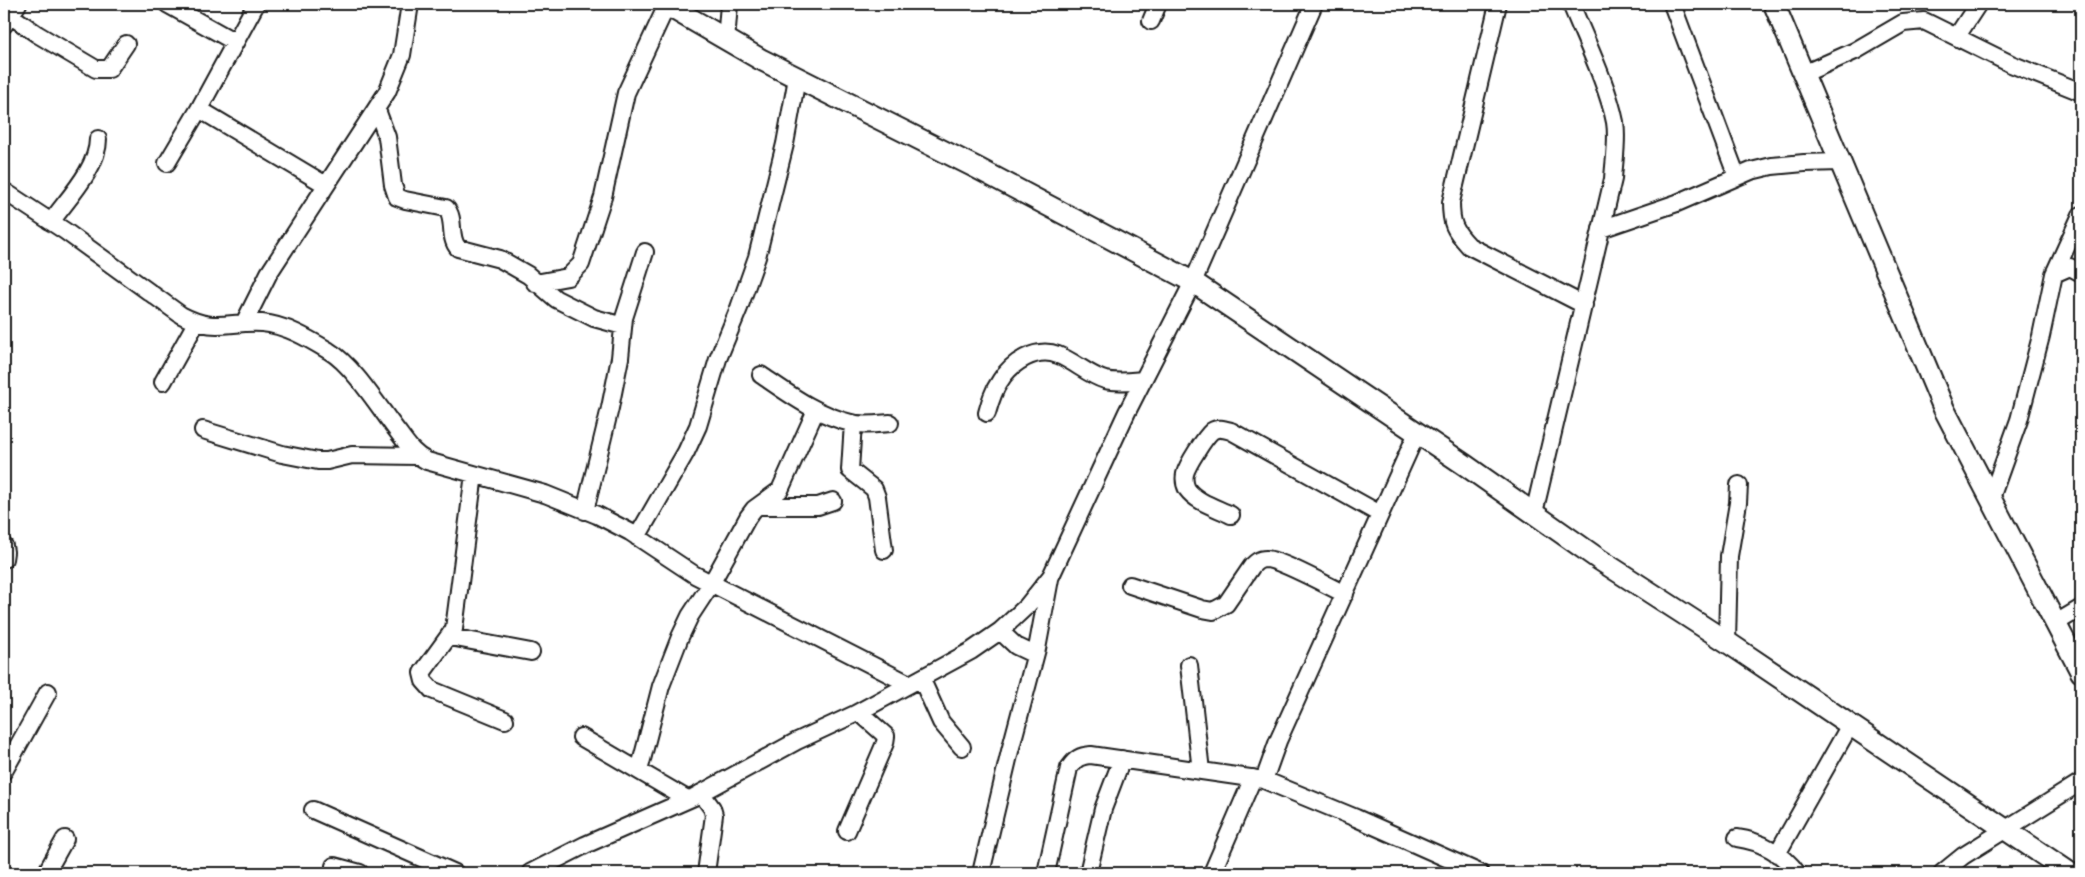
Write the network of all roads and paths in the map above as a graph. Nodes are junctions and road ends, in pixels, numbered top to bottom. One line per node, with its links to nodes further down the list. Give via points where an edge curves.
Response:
1 (167, 4): 17 (street)
2 (256, 4): 17 (street)
3 (410, 4): 23 (street, via 402,55)
4 (729, 4): 16 (street)
5 (1158, 4): 14 (street)
6 (1314, 4): 36 (street)
7 (1498, 4): 38 (street, via 1451,202 1451,219 1457,233 1469,246)
8 (1570, 4): 32 (street, via 1609,100 1615,124 1612,180)
9 (1672, 4): 27 (street)
10 (1774, 4): 19 (main road)
11 (1978, 4): 15 (street)
12 (666, 5): 16 (main road); 37 (street, via 626,93 603,197 581,264 568,277)
13 (9, 14): 18 (street, via 96,69 109,69)
14 (1150, 21)
15 (1957, 36): 19 (street, via 1924,21 1902,23 1855,51); 21 (street, via 2011,64)
16 (726, 41): 20 (main road)
17 (235, 42): 22 (street)
18 (126, 44)
19 (1803, 74): 25 (main road)
20 (797, 78): 36 (main road); 61 (street, via 785,144 757,257 718,359 698,426)
21 (2081, 92)
22 (199, 110): 26 (street); 28 (street)
23 (377, 110): 28 (street); 37 (street, via 387,137 397,196 446,208 450,212 452,235 458,248 500,260)
24 (98, 139): 31 (street, via 98,150 90,168)
25 (1840, 162): 27 (street, via 1772,166); 54 (main road, via 1944,409)
26 (167, 163)
27 (1738, 177): 32 (street, via 1677,203)
28 (326, 185): 40 (street, via 269,273)
29 (4, 192): 31 (street)
30 (2081, 215): 35 (street)
31 (51, 222): 39 (street)
32 (1601, 229): 38 (street)
33 (645, 252): 41 (street)
34 (2081, 273): 35 (street, via 2070,267)
35 (2054, 274): 54 (street, via 2019,420)
36 (1193, 282): 43 (street); 50 (main road)
37 (535, 283): 41 (street, via 556,299 594,318)
38 (1584, 305): 58 (street)
39 (196, 323): 40 (street, via 213,326); 44 (street)
40 (244, 323): 51 (street, via 277,326 331,352 360,383)
41 (624, 326): 57 (street, via 610,408)
42 (761, 375): 45 (street)
43 (1143, 380): 46 (street, via 1104,380 1058,355 1040,352 1007,371 994,392); 65 (street)
44 (163, 382)
45 (816, 410): 47 (street); 56 (street, via 780,490)
46 (987, 413)
47 (853, 423): 48 (street); 63 (street, via 850,470 874,489 877,496)
48 (890, 423)
49 (203, 430): 51 (street, via 282,454 318,461 352,455)
50 (1417, 432): 58 (main road); 59 (street)
51 (417, 456): 52 (street)
52 (474, 474): 57 (street, via 545,494); 72 (street, via 456,618)
53 (1739, 485): 73 (street, via 1729,556)
54 (1991, 498): 70 (main road)
55 (833, 501): 56 (street, via 818,506)
56 (759, 506): 66 (street, via 748,517)
57 (586, 511): 61 (street)
58 (1534, 513): 73 (main road)
59 (1380, 514): 60 (street, via 1221,428 1213,431 1196,454 1185,474 1185,481 1186,488 1195,497); 68 (street)
60 (1231, 515)
61 (638, 537): 66 (street)
62 (4, 546): 64 (street)
63 (884, 550)
64 (4, 559)
65 (1051, 576): 71 (street, via 1027,606); 75 (street)
66 (711, 584): 78 (street); 87 (street, via 690,616 671,658)
67 (1130, 585): 68 (street, via 1213,611 1226,604 1252,566 1263,559)
68 (1345, 594): 89 (street)
69 (2081, 608): 70 (street)
70 (2056, 623): 77 (main road)
71 (1000, 630): 75 (street, via 1016,646); 78 (street, via 972,651)
72 (450, 637): 74 (street); 81 (street, via 427,664 422,673 424,681 432,690)
73 (1727, 642): 82 (main road)
74 (531, 652)
75 (1035, 656): 104 (street)
76 (1188, 665): 88 (street)
77 (2081, 672)
78 (915, 681): 80 (street); 84 (street, via 941,722)
79 (48, 692): 86 (street)
80 (859, 712): 91 (street); 94 (street, via 886,736)
81 (505, 720)
82 (1850, 725): 93 (main road); 97 (street)
83 (581, 737): 87 (street)
84 (962, 747)
85 (1122, 759): 88 (street); 105 (street, via 1081,756 1069,768); 106 (street, via 1103,809)
86 (4, 771)
87 (639, 771): 91 (street)
88 (1201, 771): 89 (street)
89 (1259, 779): 107 (street); 108 (street)
90 (2081, 782): 93 (street)
91 (694, 796): 102 (street); 103 (street, via 712,808 714,815)
92 (312, 810): 101 (street)
93 (2007, 830): 110 (street, via 1963,856); 111 (main road)
94 (848, 831)
95 (1736, 838): 97 (street, via 1762,844)
96 (65, 839): 99 (street)
97 (1777, 854): 109 (street)
98 (334, 866): 100 (street)
99 (46, 873)
100 (360, 873)
101 (455, 873)
102 (530, 873)
103 (706, 873)
104 (981, 873)
105 (1046, 873)
106 (1088, 873)
107 (1212, 873)
108 (1480, 873)
109 (1797, 873)
110 (1942, 873)
111 (2070, 873)

